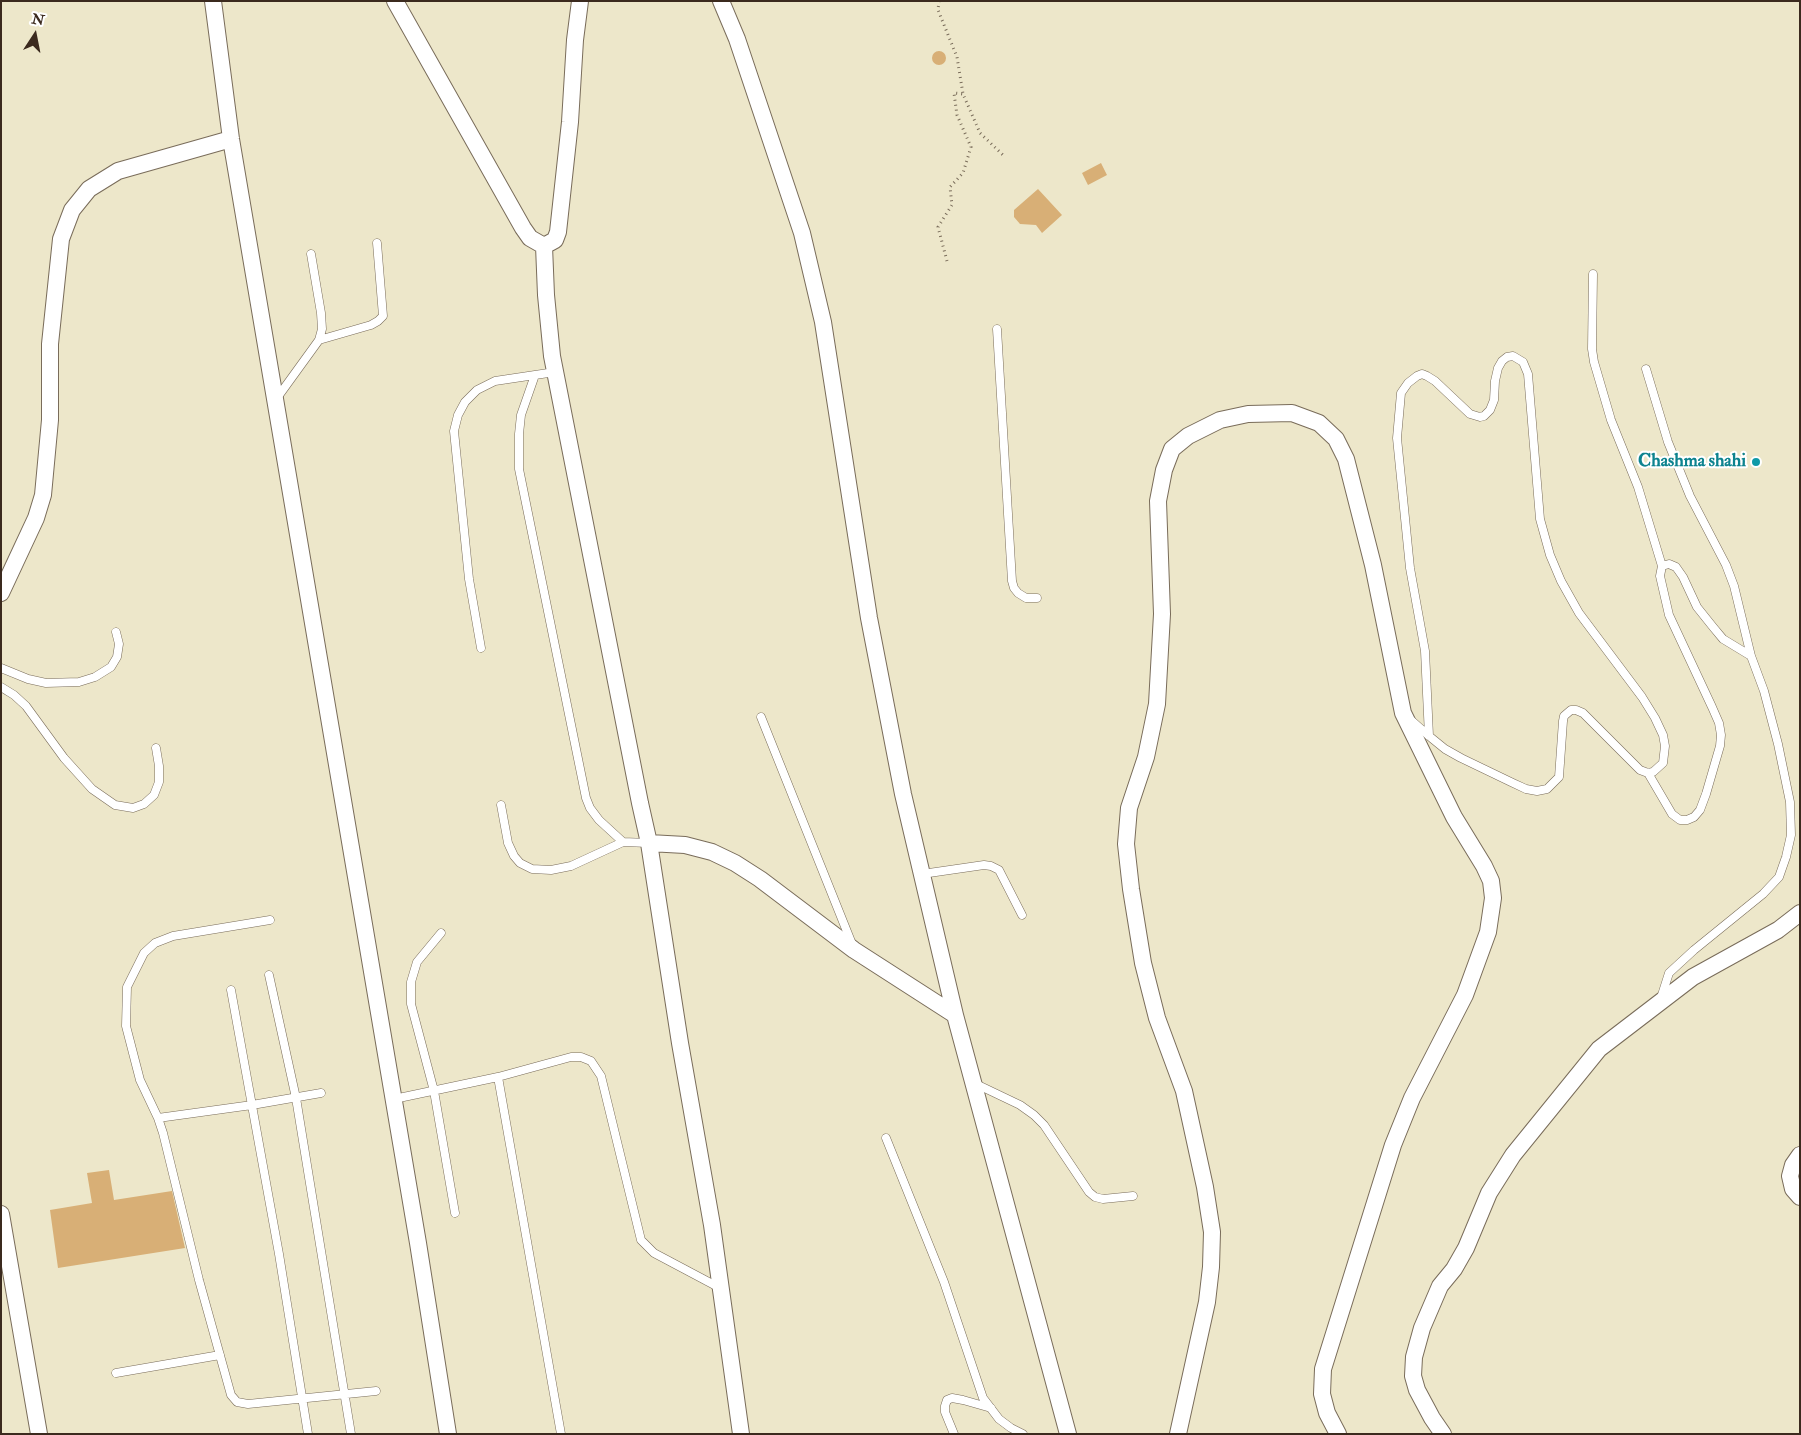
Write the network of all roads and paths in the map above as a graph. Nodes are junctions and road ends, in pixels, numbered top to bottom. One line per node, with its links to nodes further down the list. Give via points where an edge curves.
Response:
1 (212, 1): 7 (street)
2 (394, 1): 10 (street, via 523,228 530,238)
3 (580, 1): 10 (street, via 558,232 555,240)
4 (721, 1): 36 (street, via 737,39 804,242 823,322 869,618)
5 (939, 1): 6 (path, via 938,10 957,57)
6 (963, 94): 8 (path, via 980,133); 12 (path, via 954,93 957,115 971,147 962,173 950,187 952,204 938,227)
7 (231, 139): 19 (street); 21 (street, via 118,171 89,189 72,210 61,239 50,344 50,420 43,495 36,518)
8 (1004, 156)
9 (377, 242): 15 (lane, via 382,316 371,325)
10 (544, 246): 17 (street, via 546,295)
11 (311, 254): 15 (lane, via 321,313)
12 (947, 261)
13 (1593, 274): 20 (lane, via 1594,362)
14 (997, 330): 22 (lane, via 1012,581 1018,593 1026,598)
15 (319, 340): 19 (lane)
16 (1646, 369): 25 (lane, via 1668,442 1734,586)
17 (556, 372): 18 (lane); 35 (street)
18 (535, 375): 24 (lane, via 495,381 477,390 465,402 454,431 468,579); 34 (lane, via 522,415 518,469 586,798 599,820)
19 (275, 399): 51 (street)
20 (1662, 566): 25 (lane, via 1676,567 1697,607 1713,628 1723,639); 32 (lane, via 1660,576 1668,615 1712,707 1721,735 1706,794 1694,817 1680,820 1672,814)
21 (1, 593)
22 (1038, 598)
23 (116, 632): 26 (lane, via 119,644 117,657 110,667 95,677 79,682 46,683)
24 (481, 648)
25 (1751, 656): 44 (lane, via 1766,699 1790,802 1792,835 1779,877 1764,894 1669,973)
26 (1, 668)
27 (1, 687): 31 (lane, via 26,706 64,758 92,789 115,805 133,808 154,795 159,782)
28 (1403, 713): 30 (lane); 76 (street, via 1373,565 1346,459 1336,439 1319,423 1292,413 1248,414 1220,420 1188,436 1172,449 1158,501 1162,614 1157,704 1146,758 1128,808 1126,844 1143,963 1184,1091 1212,1232 1207,1302); 77 (street, via 1454,817 1491,880 1492,914 1465,995 1402,1120 1323,1369 1322,1394)
29 (760, 717): 41 (lane)
30 (1429, 736): 32 (lane, via 1461,758 1526,789 1542,791 1559,777 1564,716 1576,710 1584,713 1635,766); 32 (lane, via 1425,651 1409,559 1397,438 1401,393 1408,382 1422,374 1435,380 1470,414 1484,416 1494,400 1498,368 1507,357 1513,356 1523,362 1528,374 1540,519 1550,555 1578,613 1642,697 1663,734 1662,763)
31 (156, 748)
32 (1648, 773)
33 (501, 805): 34 (lane, via 508,843 514,856 532,869 571,866)
34 (624, 842): 35 (lane)
35 (649, 842): 41 (street, via 685,845 712,852 735,863); 60 (street)
36 (922, 874): 38 (lane, via 991,866 999,870); 45 (street)
37 (1800, 913): 44 (street, via 1778,930 1694,977)
38 (1022, 915)
39 (270, 920): 53 (lane, via 173,936 155,943 144,953 134,970 127,987 126,1026 140,1080)
40 (441, 933): 48 (lane, via 417,962 411,982 411,1004)
41 (854, 950): 45 (street)
42 (268, 975): 50 (lane)
43 (231, 990): 52 (lane)
44 (1660, 1004): 78 (street, via 1599,1049 1512,1155 1489,1193 1466,1248 1440,1286 1422,1328 1414,1357 1413,1376 1417,1390)
45 (956, 1015): 47 (street)
46 (498, 1077): 48 (lane); 60 (lane, via 571,1057 590,1061 601,1076 641,1240 654,1253); 71 (lane)
47 (974, 1083): 56 (lane, via 1020,1105 1044,1124 1095,1197); 75 (street)
48 (434, 1091): 51 (lane); 58 (lane)
49 (321, 1093): 50 (lane)
50 (296, 1098): 52 (lane); 64 (lane)
51 (394, 1099): 70 (street)
52 (252, 1105): 53 (lane); 65 (lane)
53 (158, 1118): 61 (lane)
54 (886, 1138): 66 (lane, via 944,1282 983,1398)
55 (1800, 1155): 57 (street, via 1790,1176 1793,1189)
56 (1133, 1196)
57 (1800, 1198)
58 (455, 1213)
59 (2, 1225): 67 (street)
60 (721, 1288): 72 (street)
61 (220, 1355): 62 (lane); 65 (lane, via 231,1395 238,1402 248,1404)
62 (116, 1373)
63 (376, 1391): 64 (lane)
64 (344, 1394): 65 (lane); 69 (lane)
65 (302, 1397): 68 (lane)
66 (991, 1408): 73 (lane, via 963,1400 947,1400 946,1412); 74 (lane, via 999,1419)
67 (39, 1434)
68 (308, 1434)
69 (351, 1434)
70 (448, 1434)
71 (562, 1434)
72 (740, 1434)
73 (954, 1434)
74 (1023, 1434)
75 (1068, 1434)
76 (1178, 1434)
77 (1338, 1434)
78 (1443, 1434)

